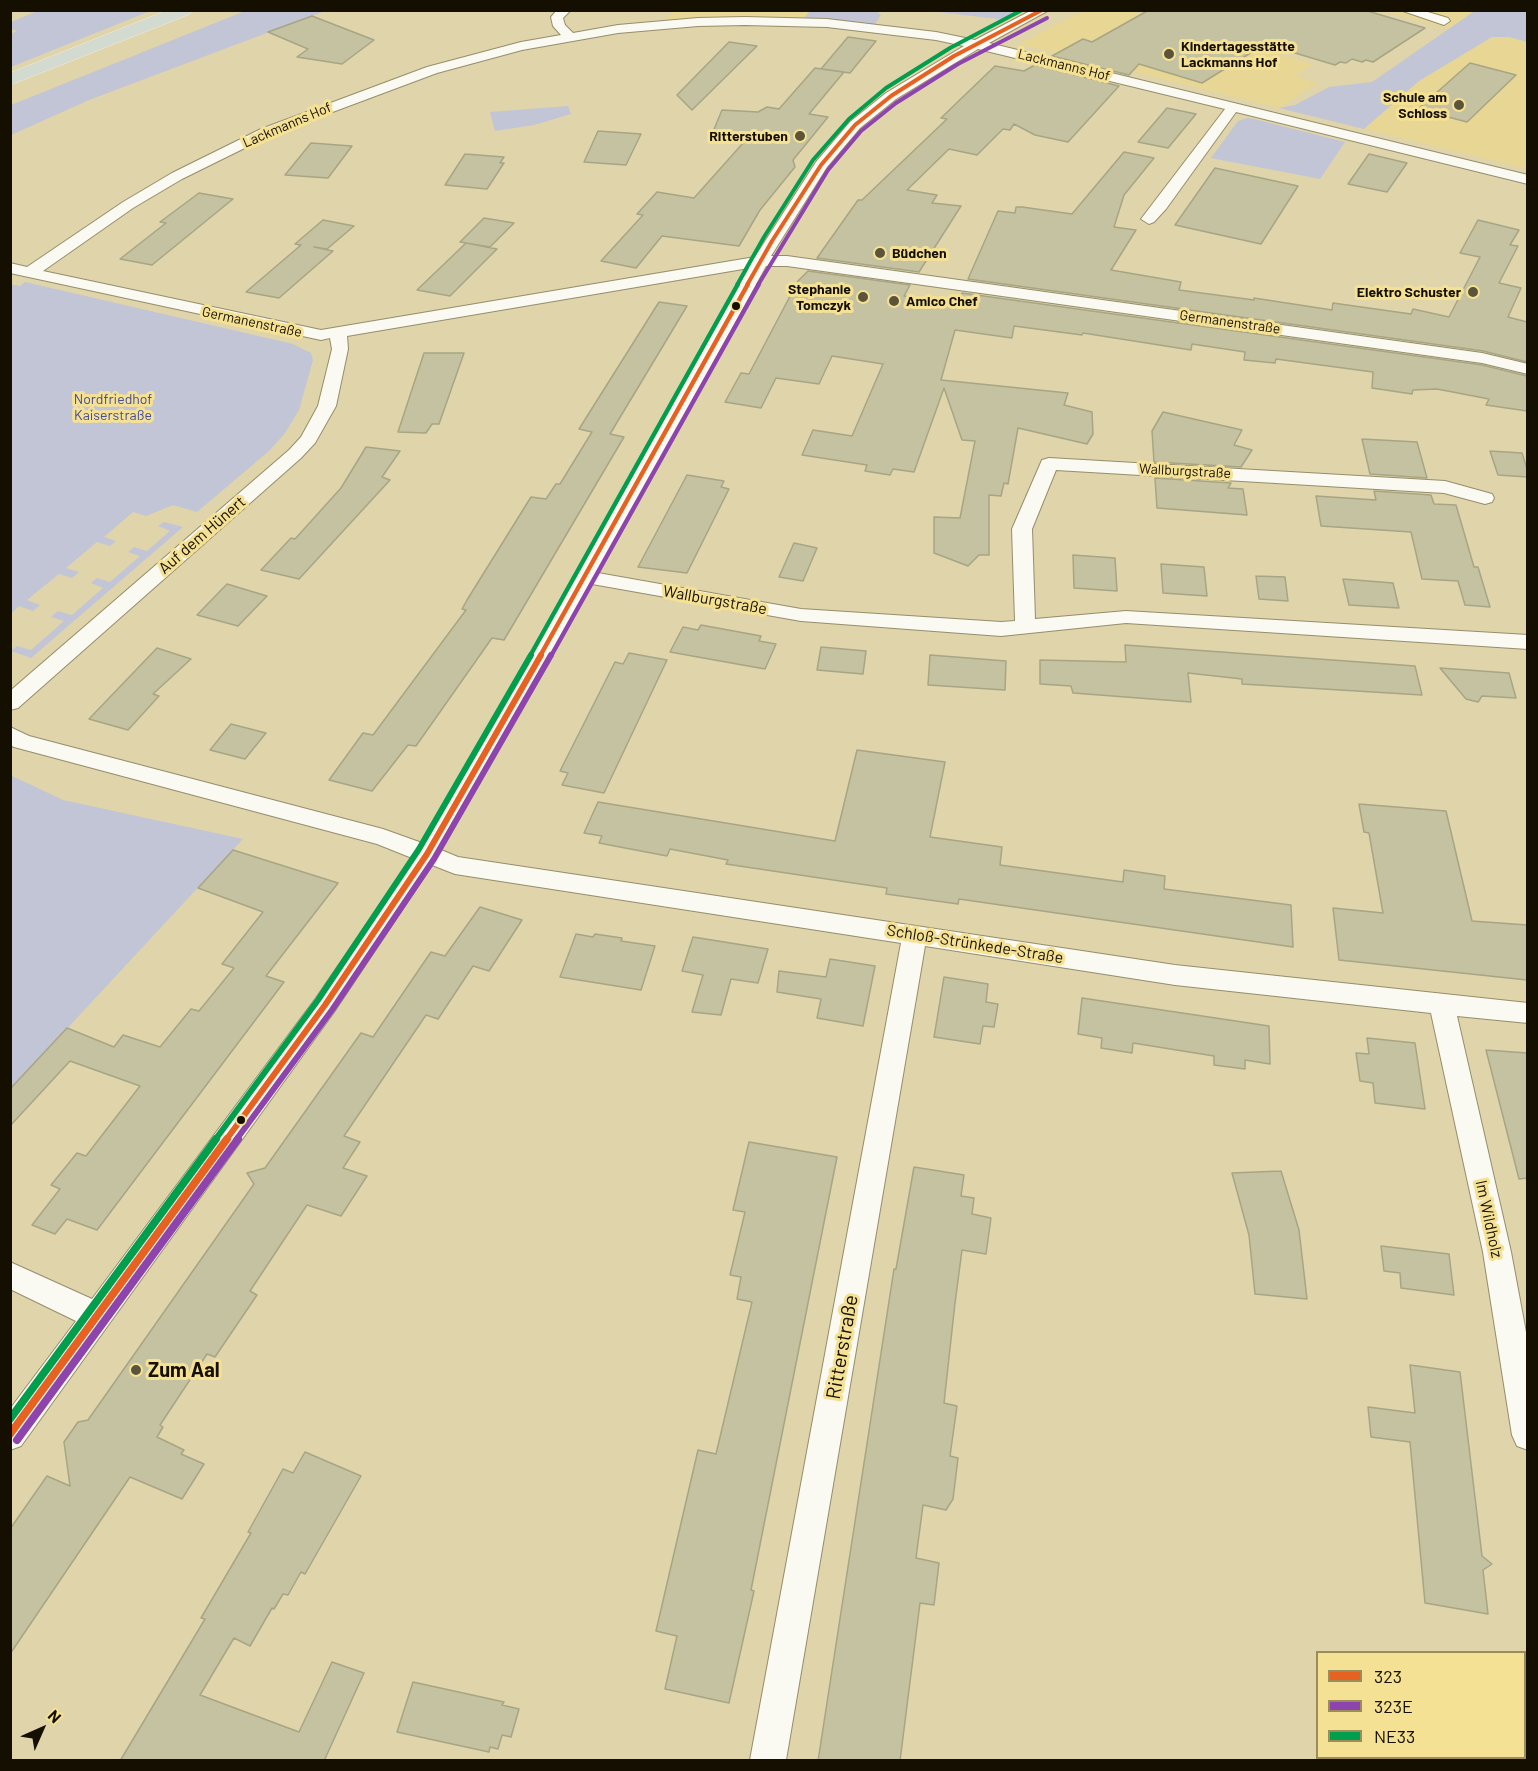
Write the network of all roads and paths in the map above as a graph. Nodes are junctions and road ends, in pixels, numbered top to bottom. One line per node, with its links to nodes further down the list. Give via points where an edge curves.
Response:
1 (166, 10): 9 (highway)
2 (184, 10): 10 (highway)
3 (564, 10): 7 (street, via 558,17 559,26)
4 (1043, 10): 8 (street)
5 (1406, 10): 6 (street)
6 (1441, 18)
7 (570, 37): 8 (street, Lackmanns Hof, via 677,23 780,21 877,27); 16 (street, Lackmanns Hof, via 432,70 266,132 157,187)
8 (979, 44): 11 (street, Lackmanns Hof); 14 (street, via 923,74 855,125 821,165)
9 (10, 72)
10 (10, 80)
11 (1233, 106): 12 (street, Lackmanns Hof); 13 (street)
12 (1527, 180)
13 (1149, 219)
14 (761, 261): 17 (street, Germanenstraße); 18 (street, Germanenstraße, via 798,262 1140,309 1482,358); 20 (street)
15 (10, 268): 16 (street, Germanenstraße)
16 (30, 272): 17 (street, Germanenstraße, via 306,334)
17 (338, 334): 23 (street, Auf dem Hünert, via 340,349 327,406 309,439)
18 (1527, 369)
19 (1485, 498): 21 (street, Wallburgstraße, via 1445,487 1049,464 1023,529)
20 (586, 577): 21 (street, Wallburgstraße, via 801,615 1001,629); 25 (street)
21 (1025, 625): 22 (street, Wallburgstraße, via 1126,617)
22 (1527, 642)
23 (10, 703)
24 (10, 734): 25 (street, via 22,742 383,837)
25 (427, 854): 26 (street, Schloß-Strünkede-Straße, via 455,865); 30 (street, via 325,1005)
26 (915, 934): 27 (street, Schloß-Strünkede-Straße, via 1175,975); 33 (street, Ritterstraße)
27 (1442, 1005): 28 (street, Schloß-Strünkede-Straße); 32 (street, Im Wildholz, via 1497,1252)
28 (1527, 1012)
29 (10, 1275): 30 (street)
30 (97, 1316): 31 (street)
31 (10, 1435)
32 (1527, 1435)
33 (768, 1761)

